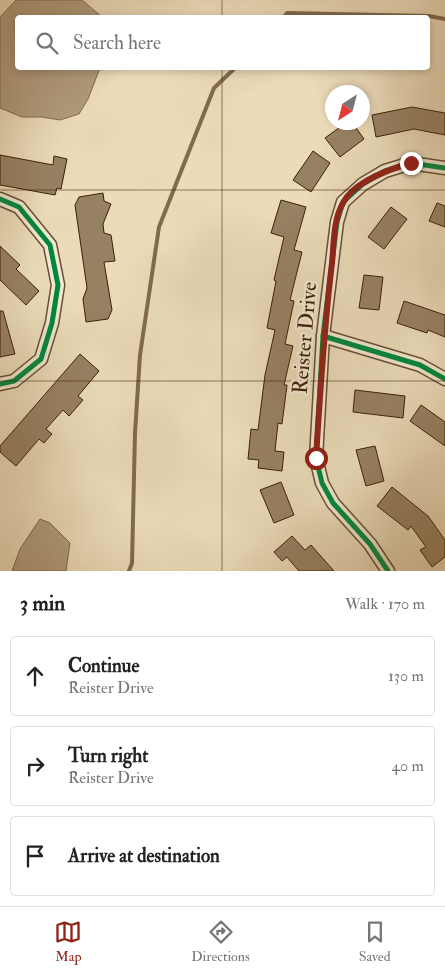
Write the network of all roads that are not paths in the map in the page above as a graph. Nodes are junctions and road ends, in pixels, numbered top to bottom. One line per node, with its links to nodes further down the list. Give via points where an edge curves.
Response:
1 (445, 168): 3 (street, Reister Drive, via 411,163 385,171 362,184 343,202 337,222)
2 (0, 199): 5 (street, via 19,208 50,245 58,285 52,323 41,359 14,381)
3 (323, 336): 4 (street, via 420,365); 6 (street, Reister Drive, via 316,458 322,483 333,503 370,544)
4 (445, 379)
5 (0, 384)
6 (388, 571)

